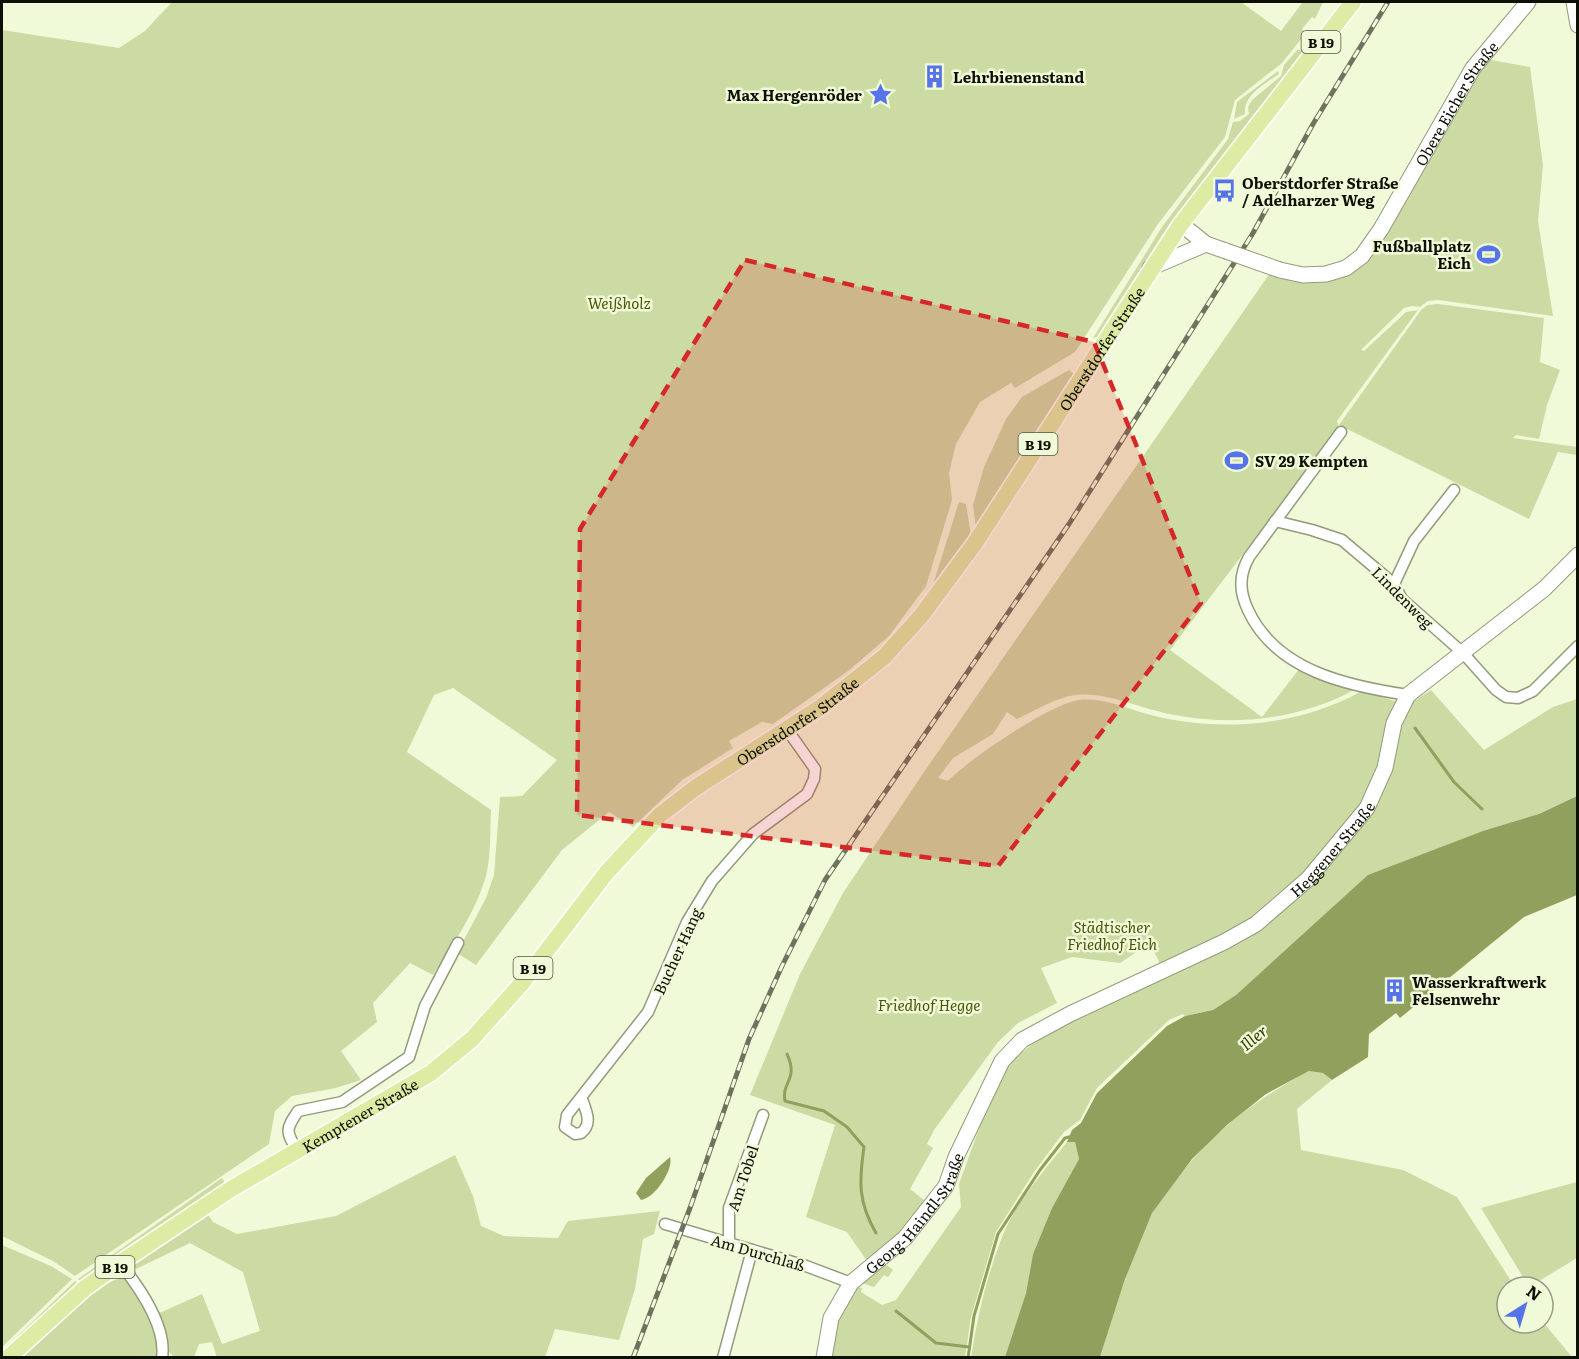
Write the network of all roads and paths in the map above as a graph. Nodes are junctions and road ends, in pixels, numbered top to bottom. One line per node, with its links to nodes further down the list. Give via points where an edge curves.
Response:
1 (1353, 2): 5 (main road, Oberstdorfer Straße / B 19)
2 (1528, 2): 6 (street, Obere Eicher Straße, bridge, via 1473,68 1362,256 1346,268 1303,275)
3 (1574, 2): 4 (street)
4 (1578, 25)
5 (1181, 224): 6 (street, Obere Eicher Straße); 7 (main road, Oberstdorfer Straße / B 19)
6 (1206, 244): 7 (street)
7 (1150, 268): 16 (main road, Oberstdorfer Straße / B 19, via 975,543 921,616 869,671)
8 (1341, 432): 10 (street)
9 (1454, 490): 12 (street, via 1414,541)
10 (1275, 522): 12 (street, Lindenweg, via 1342,540); 15 (street, via 1242,569 1244,602 1258,630 1285,656 1303,666 1362,687)
11 (1578, 555): 14 (street, Heggener Straße, via 1544,589)
12 (1394, 584): 14 (street, Lindenweg, via 1402,599)
13 (1578, 646): 14 (street, Lindenweg, via 1533,691 1518,698 1506,697 1496,690)
14 (1463, 653): 15 (street, Heggener Straße)
15 (1408, 695): 19 (street, Heggener Straße, via 1394,723 1385,768 1367,808 1308,879 1256,924 1070,1014 1022,1041)
16 (786, 728): 17 (main road, Oberstdorfer Straße / B 19); 20 (street, Bucher Hang, via 815,769 807,794 753,834 712,881 687,922 648,1012)
17 (660, 815): 22 (main road, Kemptener Straße / B 19, via 607,872 522,983 472,1039 431,1073)
18 (458, 943): 22 (street, via 424,1006 409,1057 342,1102 298,1111 288,1126 288,1136)
19 (1002, 1061): 27 (street, Georg-Haindl-Straße, via 946,1186 905,1239)
20 (582, 1099)
21 (763, 1115): 24 (street, Am Tobel, via 729,1208)
22 (297, 1150): 26 (main road, Kemptener Straße / B 19)
23 (665, 1224): 24 (street, Am Durchlaß)
24 (729, 1243): 25 (street, Am Durchlaß)
25 (752, 1251): 27 (street, Am Durchlaß); 30 (street)
26 (120, 1263): 28 (main road, Kemptener Straße / B 19, via 85,1288); 29 (street, via 137,1285 156,1323 162,1340)
27 (851, 1283): 31 (street, Georg-Haindl-Straße, via 831,1318)
28 (8, 1358)
29 (162, 1358)
30 (723, 1358)
31 (824, 1358)

